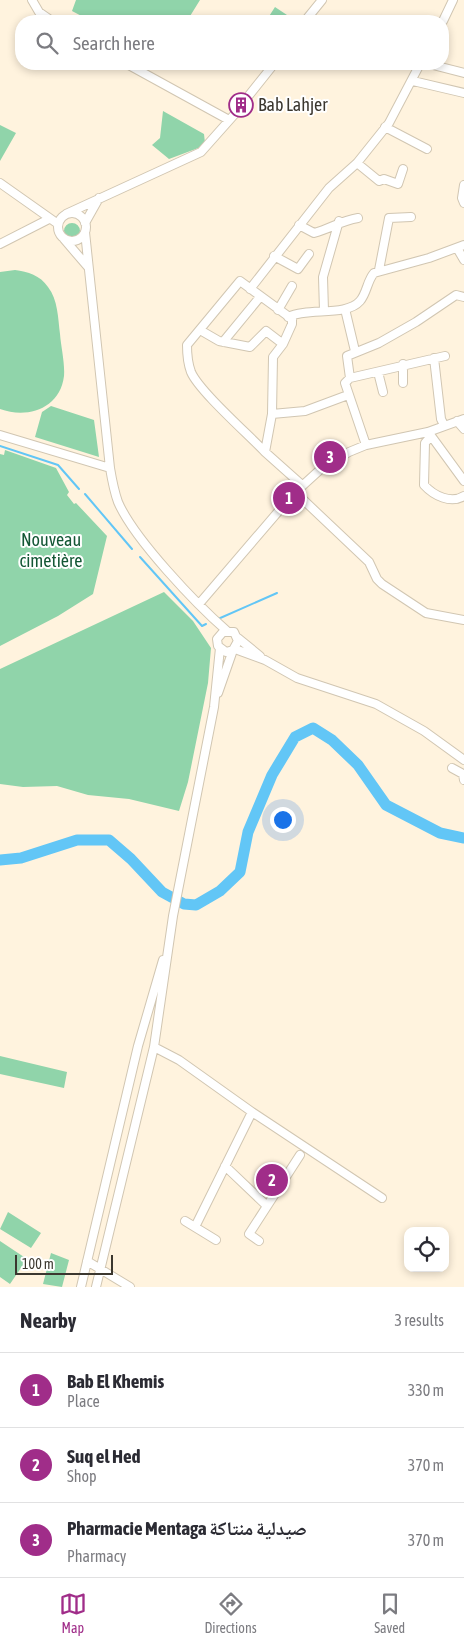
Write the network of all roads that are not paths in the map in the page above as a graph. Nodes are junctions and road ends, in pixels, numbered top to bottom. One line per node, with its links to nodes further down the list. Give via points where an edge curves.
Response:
1 (32, 0): 4 (street)
2 (322, 0): 5 (street)
3 (454, 0): 6 (street)
4 (43, 15)
5 (310, 15)
6 (445, 15)
7 (449, 69): 11 (street)
8 (139, 70): 14 (street)
9 (269, 70): 14 (street)
10 (417, 70): 12 (street)
11 (464, 73)
12 (413, 80): 13 (street); 15 (street)
13 (464, 93)
14 (229, 120): 21 (street, via 201,152)
15 (385, 127): 16 (street); 17 (street)
16 (427, 149)
17 (357, 163): 18 (street, via 379,182 384,179 398,184); 30 (street, via 329,188)
18 (404, 169)
19 (0, 183): 26 (street)
20 (464, 185): 22 (street)
21 (99, 198): 23 (street); 28 (street)
22 (464, 203)
23 (66, 214): 28 (street, via 78,214); 29 (street)
24 (411, 217): 39 (street, via 389,218)
25 (358, 218): 27 (street)
26 (49, 219): 29 (street); 33 (street)
27 (339, 221): 30 (street, via 329,229 314,233); 46 (street, via 324,277)
28 (85, 223): 31 (street)
29 (58, 224): 32 (street)
30 (299, 225): 36 (street)
31 (85, 232): 32 (street, via 77,240); 38 (street)
32 (62, 238): 38 (street)
33 (0, 244)
34 (461, 246): 37 (street); 39 (street)
35 (309, 254): 36 (street, via 298,269)
36 (274, 256): 41 (street)
37 (464, 260)
38 (88, 267): 68 (street)
39 (379, 270): 44 (street, via 371,277 360,302)
40 (292, 286): 45 (street)
41 (250, 289): 42 (street); 48 (street, via 240,281)
42 (260, 297): 45 (street); 49 (street)
43 (464, 297): 51 (street, via 456,295 379,343)
44 (345, 309): 46 (street); 51 (street)
45 (278, 310): 47 (street)
46 (324, 311): 47 (street, via 299,312)
47 (288, 317): 50 (street, via 292,324)
48 (200, 330): 49 (street); 67 (street, via 187,347 192,372 208,394)
49 (223, 342): 50 (street, via 251,347 266,330)
50 (283, 344): 60 (street, via 273,358)
51 (355, 351): 56 (street, via 346,356)
52 (445, 356): 53 (street)
53 (434, 358): 54 (street); 62 (street)
54 (403, 364): 55 (street); 57 (street)
55 (378, 372): 56 (street); 58 (street)
56 (350, 378): 59 (street, via 345,383)
57 (403, 383)
58 (383, 392)
59 (348, 395): 60 (street, via 305,411); 66 (street)
60 (272, 414): 67 (street)
61 (460, 420): 62 (street); 63 (street)
62 (444, 425): 64 (street)
63 (464, 429)
64 (429, 434): 66 (street); 69 (street); 72 (street, via 425,443 424,485 450,500)
65 (0, 435): 68 (street)
66 (366, 445): 70 (street, via 323,467)
67 (265, 452): 70 (street)
68 (110, 468): 73 (street, via 125,516)
69 (464, 481)
70 (302, 485): 71 (street)
71 (291, 496): 73 (street); 75 (street, via 369,562 376,579 382,584 426,613)
72 (464, 496)
73 (199, 604): 74 (street)
74 (209, 615): 76 (street); 77 (street)
75 (464, 620)
76 (227, 631): 77 (street); 78 (street, via 234,632)
77 (218, 637): 79 (street)
78 (238, 638): 80 (street); 81 (street)
79 (220, 648): 80 (street, via 226,652); 82 (street)
80 (234, 650): 81 (street); 82 (street)
81 (265, 660): 83 (street, via 298,678 376,704 424,731)
82 (214, 707): 86 (street)
83 (464, 760)
84 (452, 768): 85 (street, via 462,774)
85 (464, 780)
86 (167, 949): 87 (street); 97 (street, via 140,1038)
87 (154, 1047): 88 (street, via 179,1060); 98 (street)
88 (252, 1112): 90 (street); 91 (street)
89 (300, 1155): 92 (street)
90 (225, 1166): 92 (street); 94 (street)
91 (382, 1198)
92 (267, 1206): 96 (street, via 249,1234)
93 (186, 1221): 94 (street)
94 (195, 1227): 95 (street)
95 (216, 1240)
96 (259, 1241)
97 (87, 1261): 98 (street); 99 (street)
98 (101, 1268): 100 (street); 101 (street)
99 (81, 1287)
100 (96, 1287)
101 (130, 1287)

